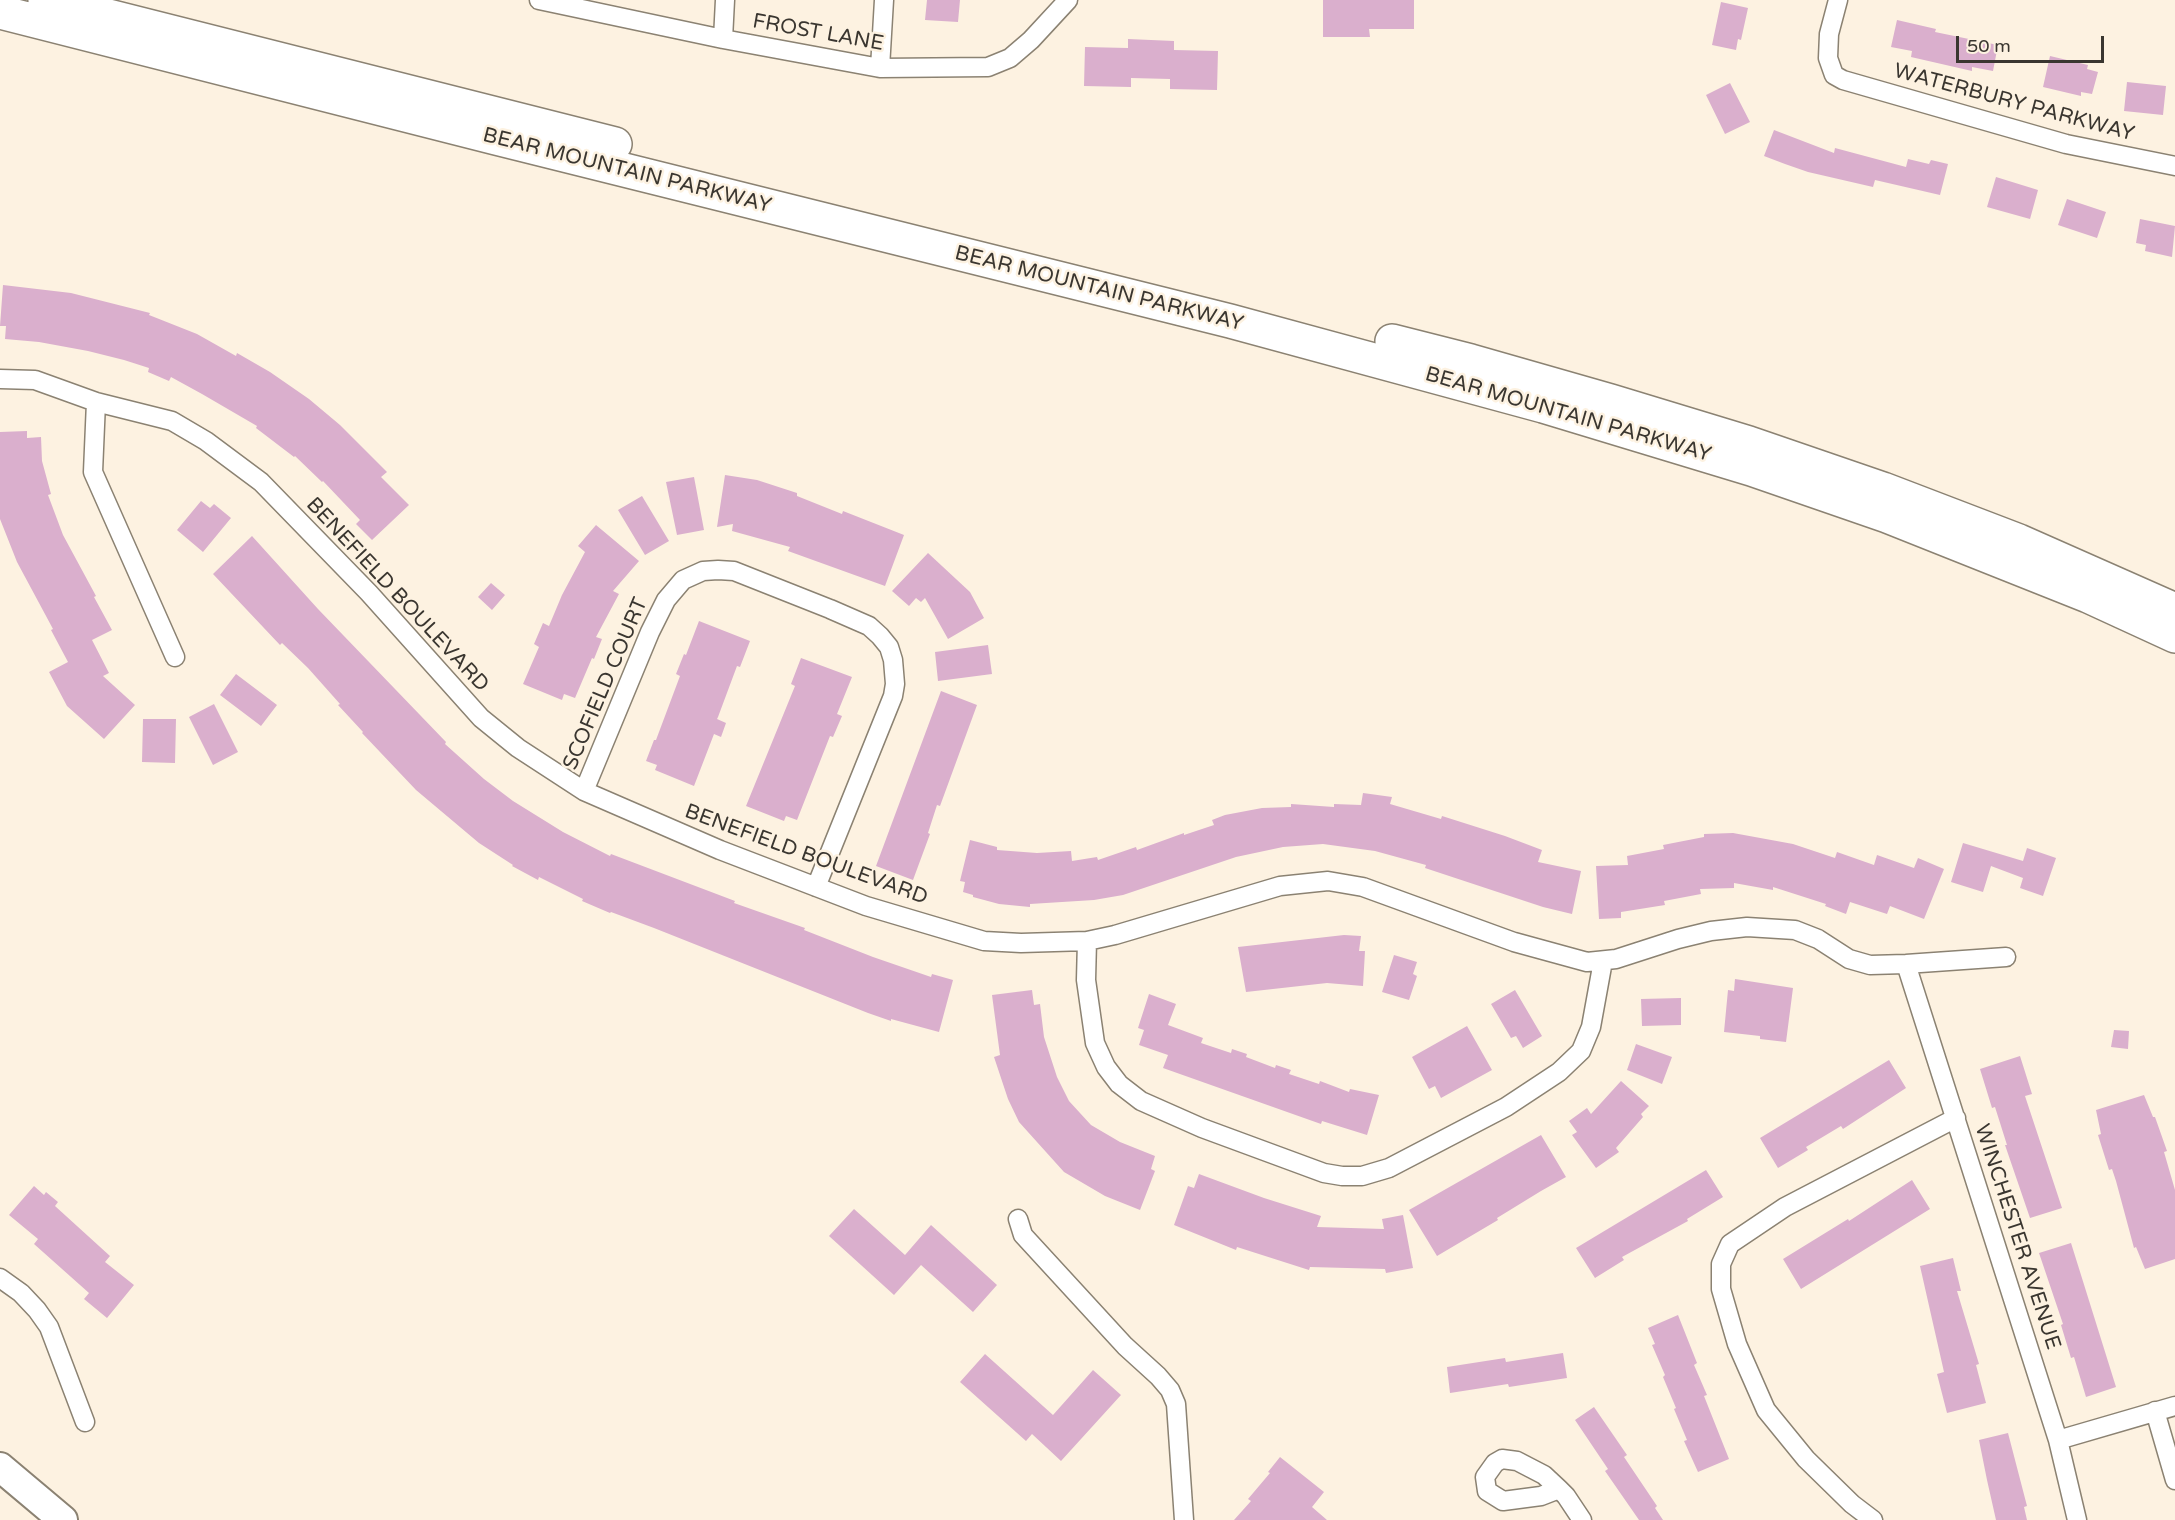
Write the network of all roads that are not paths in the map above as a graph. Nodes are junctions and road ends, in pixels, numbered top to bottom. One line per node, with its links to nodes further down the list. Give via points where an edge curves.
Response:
1 (45, 0): 13 (highway, BEAR MOUNTAIN PARKWAY, via 1471,361 1611,401 1883,489 2019,541)
2 (539, 0): 8 (street, FROST LANE)
3 (725, 0): 8 (street)
4 (884, 0): 9 (street)
5 (1068, 0): 9 (street, FROST LANE, via 1010,58 988,67)
6 (1838, 0): 10 (street, WATERBURY PARKWAY, via 1829,33 1828,58 1834,75 1843,80 2066,144)
7 (0, 12): 14 (highway, BEAR MOUNTAIN PARKWAY, via 1230,321 1553,408 1887,516 2088,596)
8 (723, 39): 9 (street, FROST LANE)
9 (880, 68)
10 (2175, 166)
11 (0, 379): 12 (street, BENEFIELD BOULEVARD, via 35,380)
12 (96, 402): 15 (street, via 93,472); 16 (street, BENEFIELD BOULEVARD, via 172,421 261,482 369,593 481,718 518,748)
13 (2175, 610)
14 (2175, 636)
15 (175, 657)
16 (584, 791): 17 (street, BENEFIELD BOULEVARD); 17 (street, SCOFIELD COURT, via 650,632 666,600 683,580 703,572 734,571 830,609 869,626 880,636 889,647 895,684)
17 (816, 887): 18 (street, BENEFIELD BOULEVARD, via 984,941)
18 (1087, 941): 20 (street, BENEFIELD BOULEVARD, via 1280,886 1328,881 1363,887 1514,942 1587,962); 20 (street, via 1086,980 1095,1043 1119,1084 1141,1101 1202,1128 1342,1176 1362,1176 1389,1168 1506,1107 1559,1072 1581,1051 1592,1027)
19 (2006, 957): 21 (street, BENEFIELD BOULEVARD)
20 (1603, 960): 21 (street, BENEFIELD BOULEVARD, via 1711,931 1747,927 1795,930 1849,959 1870,965)
21 (1906, 964): 22 (street)
22 (1956, 1118): 28 (street, WINCHESTER AVENUE); 35 (street, WINCHESTER AVENUE, via 1785,1207 1730,1244 1721,1264 1720,1289 1737,1344 1766,1410 1806,1460)
23 (1018, 1219): 33 (street, via 1023,1235 1170,1390 1176,1404)
24 (0, 1278): 27 (street, via 21,1293 49,1327)
25 (2175, 1406): 26 (street)
26 (2155, 1411): 28 (street); 30 (street)
27 (85, 1422)
28 (2058, 1440): 36 (street, WINCHESTER AVENUE)
29 (0, 1467): 32 (main road)
30 (2175, 1480)
31 (1559, 1490): 34 (street)
32 (63, 1520)
33 (1184, 1520)
34 (1582, 1520)
35 (1873, 1520)
36 (2078, 1520)

